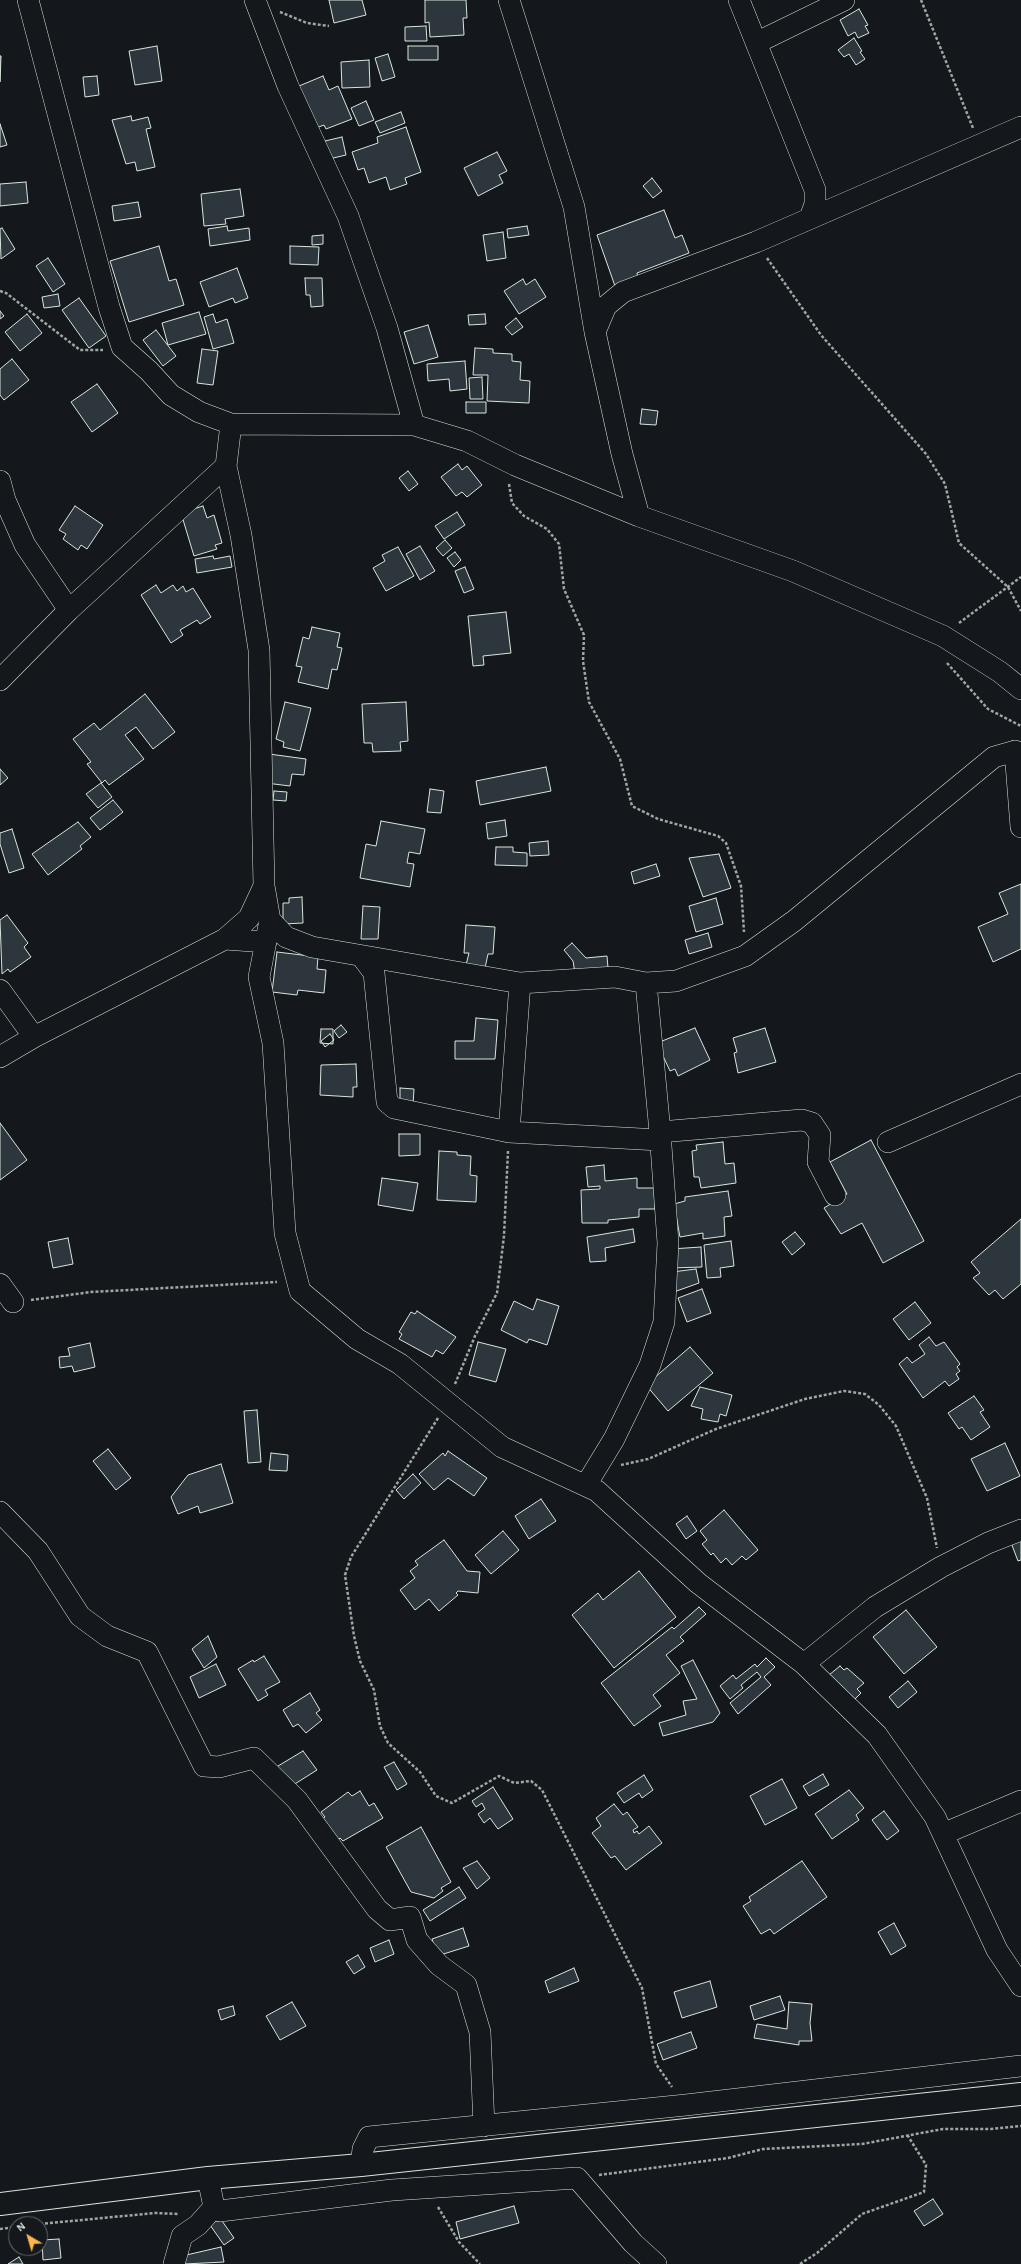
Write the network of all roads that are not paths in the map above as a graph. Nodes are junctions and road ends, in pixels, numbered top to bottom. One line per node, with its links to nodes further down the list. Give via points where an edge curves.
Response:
1 (28, 0): 12 (street, via 109,308 122,347 171,395 199,412)
2 (509, 0): 11 (street, via 574,207)
3 (739, 0): 6 (street)
4 (844, 0): 6 (street)
5 (255, 1): 13 (street, via 288,86 348,216 387,328)
6 (756, 43): 8 (street)
7 (1021, 127): 9 (street)
8 (815, 190): 9 (street); 10 (street, via 816,204)
9 (838, 207): 10 (street)
10 (810, 218): 11 (street, via 756,242 623,292 606,306)
11 (595, 332): 16 (street, via 622,454)
12 (231, 424): 13 (street); 14 (street)
13 (414, 425): 16 (street, via 467,441 515,465)
14 (226, 466): 17 (street); 22 (street, via 242,535 259,650)
15 (0, 481): 17 (street, via 5,500 25,544)
16 (639, 516): 19 (street, via 792,571 938,634)
17 (69, 610): 18 (street)
18 (0, 680)
19 (1021, 688)
20 (1018, 752): 21 (street); 28 (street, via 994,757 794,921 746,956 676,981)
21 (1021, 827)
22 (264, 886): 23 (street); 24 (street, via 249,918)
23 (270, 920): 25 (street); 26 (street, via 286,937 312,947)
24 (225, 939): 25 (street); 30 (street)
25 (266, 942): 39 (street, via 259,977 272,1043 285,1233 300,1290 357,1339 400,1364 502,1447)
26 (362, 957): 27 (street); 33 (street, via 374,973 386,1102 394,1108)
27 (520, 983): 28 (street, via 615,977); 33 (street)
28 (646, 983): 34 (street)
29 (0, 990): 30 (street)
30 (34, 1037): 31 (street)
31 (0, 1057)
32 (1021, 1084): 35 (street)
33 (509, 1132): 34 (street)
34 (660, 1136): 36 (street, via 802,1120 812,1123 820,1135 818,1162); 39 (street, via 668,1243 664,1322 650,1365 614,1439)
35 (888, 1142)
36 (835, 1194)
37 (0, 1284): 38 (street)
38 (13, 1302)
39 (591, 1478): 42 (street, via 597,1491 698,1583)
40 (0, 1512): 48 (street, via 38,1551 80,1616 107,1636 148,1652 204,1766 219,1767 254,1758 297,1800 377,1909 390,1920 410,1917 417,1940 439,1965 466,1985 480,2032)
41 (1021, 1530): 42 (street, via 941,1566 875,1607)
42 (804, 1664): 44 (street, via 877,1734 935,1817)
43 (1021, 1801): 44 (street)
44 (943, 1834): 45 (street, via 997,1950)
45 (1021, 1986)
46 (1021, 2066): 48 (street)
47 (1021, 2094): 49 (main road)
48 (484, 2126): 49 (street, via 369,2138 363,2149)
49 (362, 2165): 50 (main road)
50 (208, 2178): 51 (main road); 52 (street)
51 (0, 2204)
52 (211, 2211): 53 (street, via 198,2225 182,2236); 54 (street, via 392,2190 577,2178 633,2243)
53 (174, 2264)
54 (656, 2264)

